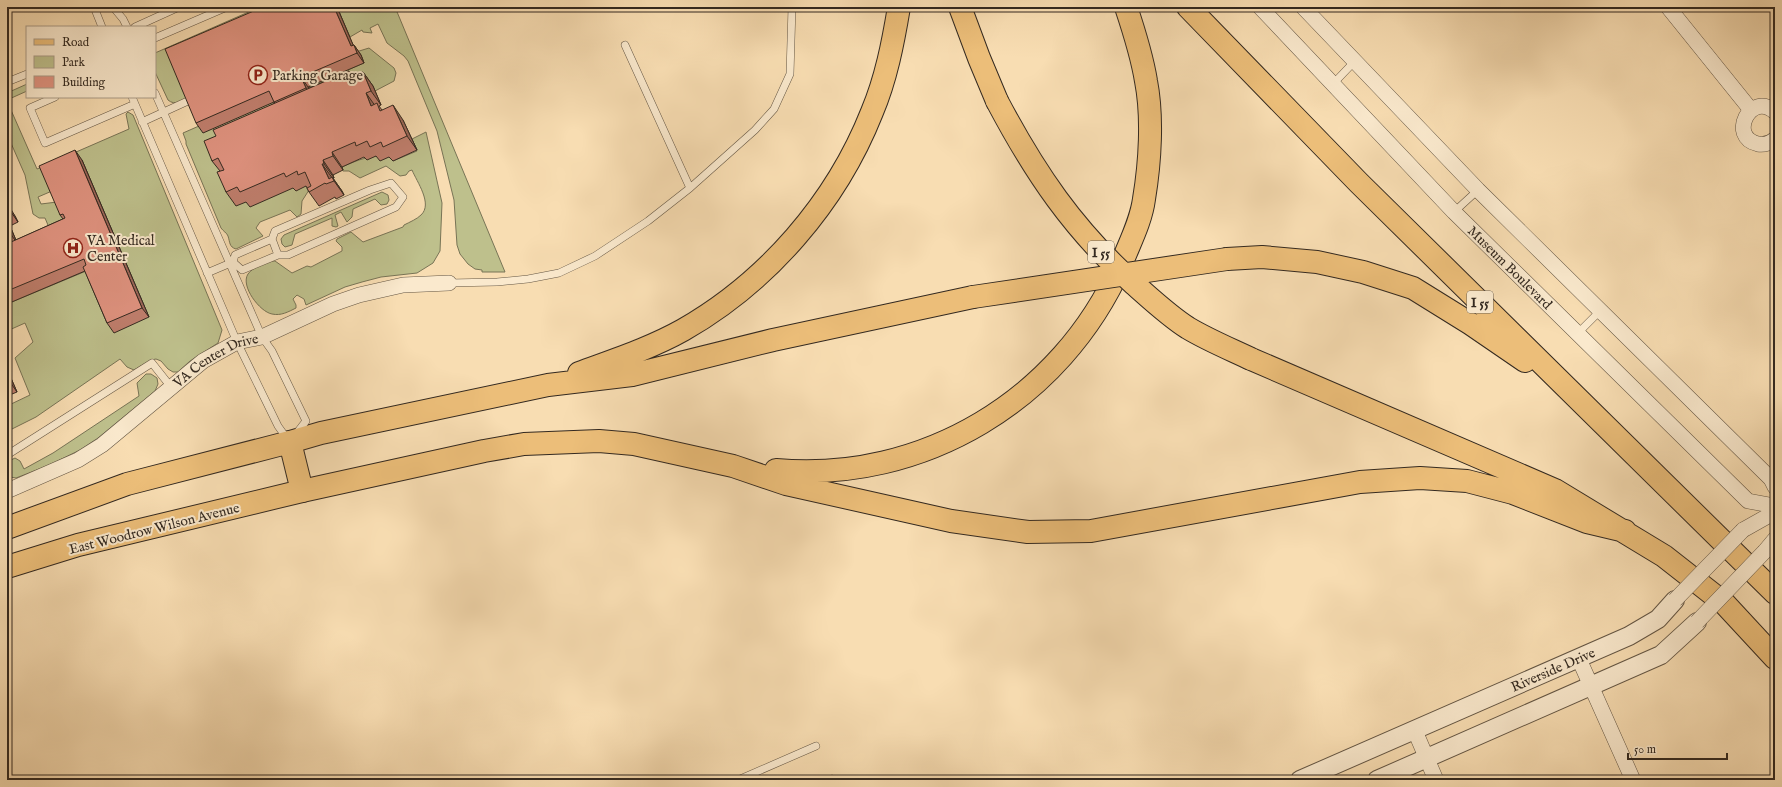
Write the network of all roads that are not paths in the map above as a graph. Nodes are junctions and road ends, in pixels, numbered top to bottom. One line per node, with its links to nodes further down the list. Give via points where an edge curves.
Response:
1 (94, 7): 13 (lane)
2 (113, 7): 14 (lane)
3 (179, 7): 15 (lane)
4 (227, 7): 16 (lane)
5 (792, 7): 31 (lane, via 790,74 774,109 755,130)
6 (899, 7): 43 (main road, via 893,41 872,112 854,152 834,186 787,247 757,277 682,330 651,345)
7 (960, 7): 55 (main road, I 55, bridge, via 997,100 1019,144 1046,186 1110,262 1151,300 1188,328 1251,359 1555,490)
8 (1126, 7): 48 (main road, via 1147,83 1150,123 1144,201 1132,240 1110,289 1083,331 1051,369 996,415 962,435 926,451 846,470 803,472)
9 (1188, 7): 45 (main road, I 55, via 1359,183)
10 (1260, 7): 21 (street, Museum Boulevard)
11 (1303, 7): 18 (street)
12 (1668, 7): 26 (street)
13 (102, 26)
14 (126, 26)
15 (137, 26)
16 (156, 38)
17 (626, 45): 31 (lane)
18 (1354, 62): 21 (lane); 32 (street)
19 (26, 74): 20 (lane)
20 (7, 82)
21 (1332, 85): 33 (street, Museum Boulevard)
22 (156, 96): 28 (lane)
23 (53, 98): 24 (lane, via 30,108 45,143)
24 (133, 100): 29 (lane)
25 (190, 100): 28 (lane)
26 (1751, 110): 27 (street, via 1765,107); 30 (street, via 1743,122 1746,136 1759,144 1766,144)
27 (1775, 112)
28 (163, 113): 29 (lane); 36 (lane)
29 (142, 122): 37 (lane)
30 (1775, 139)
31 (690, 188): 38 (lane, via 648,221 595,256 559,273 528,280)
32 (1478, 190): 33 (lane); 39 (street)
33 (1454, 212): 40 (street, Museum Boulevard)
34 (272, 239): 35 (lane); 35 (lane, via 275,231 391,183 403,197 396,207 288,255); 36 (lane, via 235,255)
35 (278, 255): 36 (lane, via 242,270)
36 (231, 263): 37 (lane); 41 (lane)
37 (207, 273): 42 (lane)
38 (449, 283): 41 (street, VA Center Drive, via 403,285 359,294)
39 (1601, 310): 40 (lane); 49 (street)
40 (1578, 333): 52 (street, Museum Boulevard, via 1748,501)
41 (262, 338): 42 (street, VA Center Drive); 46 (lane, via 272,351 306,421)
42 (237, 342): 44 (street, VA Center Drive, via 203,361); 46 (lane, via 278,426)
43 (548, 385): 45 (main road, bridge, via 632,375 773,340 973,296 1227,259 1262,257 1317,262 1363,272 1413,288 1471,324); 46 (main road, via 321,433)
44 (171, 387): 47 (lane, via 152,363); 50 (street, VA Center Drive, via 102,445 71,463)
45 (1575, 396): 58 (main road, I 55)
46 (290, 442): 51 (main road); 54 (main road, via 126,484)
47 (7, 455)
48 (733, 466): 51 (main road, East Woodrow Wilson Avenue, via 634,444 599,441 551,442 484,450); 55 (main road, via 786,484 861,501 951,521 1028,532 1091,531 1360,482 1420,478 1467,482 1513,493 1587,522)
49 (1773, 483)
50 (8, 488)
51 (302, 491): 57 (main road, East Woodrow Wilson Avenue, via 78,545)
52 (1775, 506)
53 (1775, 512): 59 (street, Riverside Drive, bridge, via 1743,530)
54 (7, 528)
55 (1625, 531): 61 (main road, I 55, via 1664,556 1724,603)
56 (1775, 539): 60 (street, bridge)
57 (7, 567)
58 (1775, 593)
59 (1675, 600): 62 (street, Riverside Drive, via 1658,619 1644,629)
60 (1697, 622): 63 (street, via 1661,655)
61 (1775, 658)
62 (1579, 659): 63 (street); 64 (street, Riverside Drive)
63 (1592, 687): 66 (street); 71 (street)
64 (1415, 731): 66 (street); 68 (street, Riverside Drive)
65 (816, 746): 67 (lane)
66 (1427, 759): 69 (street); 70 (street)
67 (738, 780)
68 (1300, 780)
69 (1377, 780)
70 (1436, 780)
71 (1633, 780)

